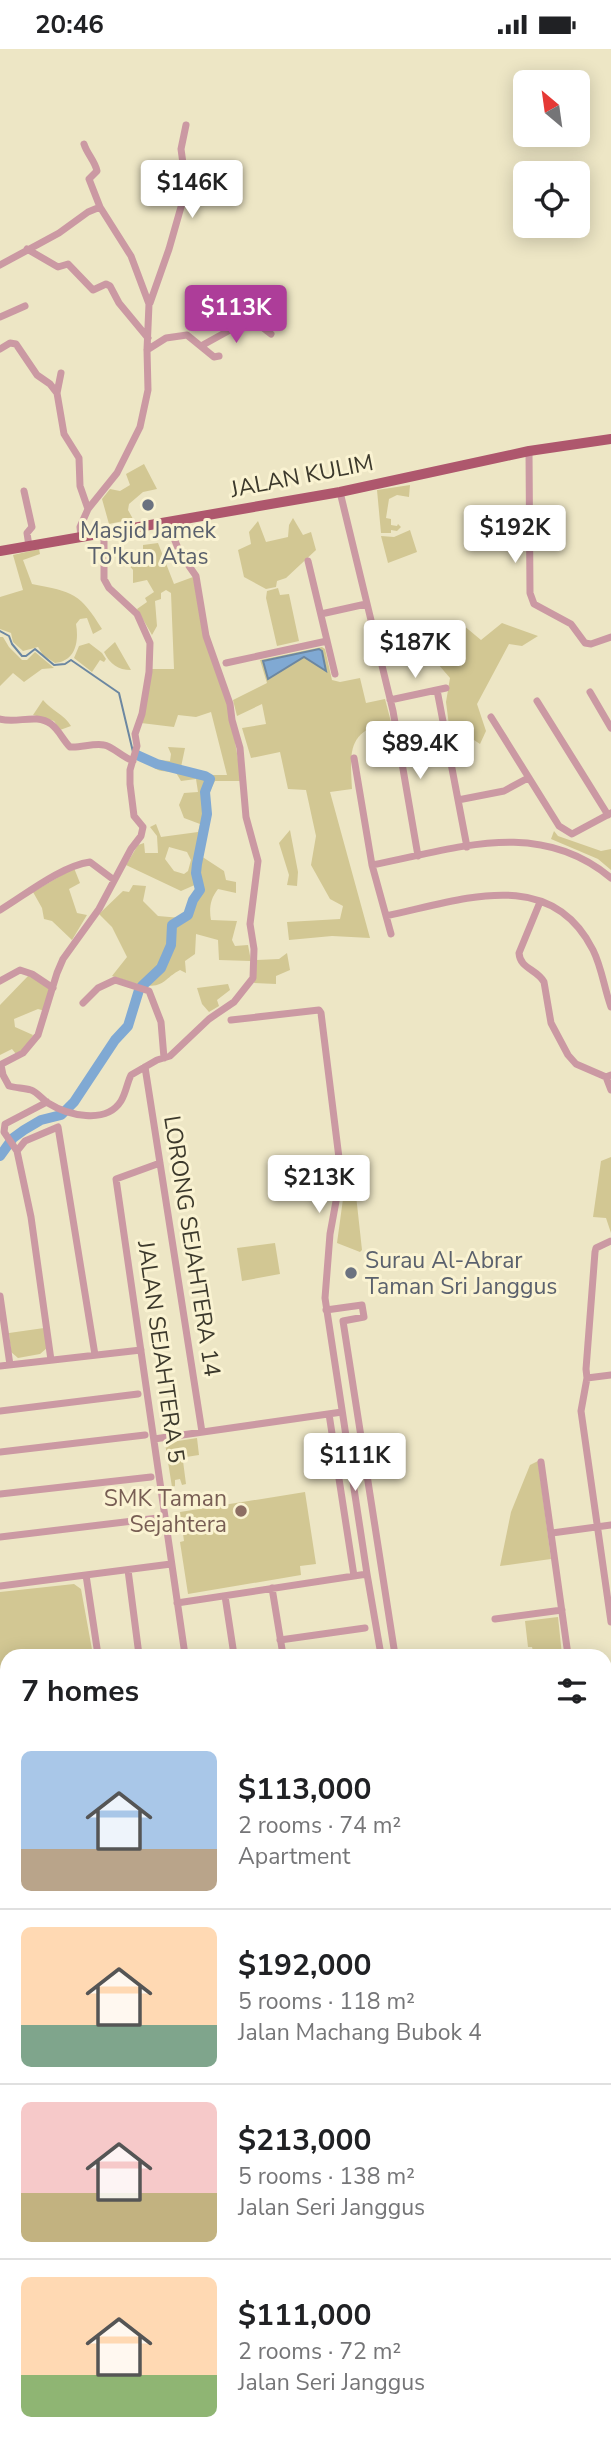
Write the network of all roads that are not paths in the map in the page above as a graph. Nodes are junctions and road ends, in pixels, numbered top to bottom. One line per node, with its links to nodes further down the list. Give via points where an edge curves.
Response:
1 (186, 125): 6 (street, via 181,149 183,199)
2 (84, 144): 3 (street, via 97,168 89,179)
3 (100, 207): 4 (street); 6 (street, via 131,256)
4 (27, 249): 5 (street); 10 (street, via 58,267 68,264 93,290 110,286)
5 (0, 265)
6 (149, 304): 10 (street)
7 (25, 306): 8 (street)
8 (0, 317)
9 (271, 334): 11 (street, via 248,320)
10 (148, 338): 13 (street)
11 (201, 346): 13 (street, via 187,335); 14 (street)
12 (0, 349): 16 (street, via 16,344 37,375)
13 (147, 350): 21 (street, via 148,390 140,427 117,473)
14 (219, 356)
15 (61, 373): 16 (street)
16 (57, 393): 21 (street, via 64,435 79,458 80,486)
17 (611, 439): 18 (main road, JALAN KULIM)
18 (529, 451): 20 (main road, JALAN KULIM); 30 (street, via 530,593 534,604 571,624 585,643)
19 (24, 491): 25 (street, via 32,527 26,533)
20 (340, 492): 22 (main road, JALAN KULIM); 28 (street)
21 (88, 509): 24 (street)
22 (170, 525): 23 (main road, JALAN KULIM); 65 (street, via 180,553 196,576 206,636 230,703 240,748 246,817 258,862 250,924 253,978 234,1002)
23 (104, 533): 24 (main road, JALAN KULIM); 47 (street, via 104,579 136,614 150,643)
24 (81, 537): 25 (main road, JALAN KULIM)
25 (29, 546): 26 (main road, JALAN KULIM)
26 (0, 551)
27 (308, 561): 29 (street)
28 (366, 604): 29 (street); 33 (street)
29 (321, 614): 32 (street)
30 (611, 637)
31 (419, 638): 33 (street)
32 (327, 641): 34 (street); 35 (street)
33 (376, 648): 39 (street)
34 (226, 663)
35 (335, 674)
36 (446, 688): 37 (street)
37 (437, 690): 39 (street); 49 (street)
38 (590, 692): 42 (street)
39 (390, 700): 52 (street)
40 (537, 701): 50 (street)
41 (611, 706): 42 (street)
42 (601, 711): 45 (street)
43 (491, 717): 48 (street)
44 (0, 719): 47 (street, via 34,718 50,723 70,747 104,745)
45 (611, 728)
46 (354, 758): 53 (street)
47 (133, 761): 55 (street, via 134,816 143,833)
48 (528, 778): 49 (street, via 504,791); 50 (street, via 559,826 572,834)
49 (458, 800): 51 (street)
50 (609, 814)
51 (467, 847): 52 (street); 54 (street, via 512,841 558,847)
52 (418, 856): 53 (street)
53 (372, 865): 58 (street)
54 (611, 878)
55 (114, 880): 57 (street, via 90,862 82,863); 61 (street, via 64,959)
56 (540, 902): 58 (street, via 516,894 495,895); 63 (street, via 565,915 585,937 604,978); 68 (street, via 520,960 541,976 551,1023 571,1060)
57 (0, 910)
58 (386, 916): 59 (street)
59 (391, 934)
60 (0, 981): 61 (street, via 20,970)
61 (53, 988): 66 (street, via 38,1035 23,1053)
62 (83, 1003): 65 (street, via 115,980 149,991 161,1022)
63 (611, 1007)
64 (231, 1020): 75 (street, via 321,1013 341,1174 330,1234)
65 (164, 1058): 67 (street)
66 (0, 1065): 70 (street, via 9,1086 33,1090)
67 (145, 1067): 70 (street, via 131,1075 122,1100 91,1117); 72 (street, LORONG SEJAHTERA 14)
68 (608, 1076): 69 (street)
69 (611, 1090)
70 (47, 1102): 71 (street, via 5,1124 4,1132)
71 (17, 1151): 78 (street, via 25,1141 58,1127); 79 (street)
72 (160, 1163): 77 (street, JALAN SEJAHTERA 5, via 116,1179); 88 (street, LORONG SEJAHTERA 14)
73 (611, 1241): 83 (street, via 595,1252)
74 (0, 1296): 76 (street)
75 (326, 1310): 86 (street); 94 (street, via 362,1305 365,1317 343,1321)
76 (2, 1322): 80 (street)
77 (141, 1350): 78 (street); 90 (street, JALAN SEJAHTERA 5)
78 (95, 1355): 79 (street)
79 (51, 1360): 80 (street)
80 (10, 1365): 81 (street)
81 (0, 1366)
82 (611, 1375): 83 (street)
83 (587, 1378): 99 (street, via 581,1411)
84 (138, 1394): 85 (street)
85 (0, 1411)
86 (342, 1412): 87 (street); 95 (street)
87 (329, 1414): 88 (street); 106 (street)
88 (202, 1432): 90 (street)
89 (145, 1435): 91 (street)
90 (154, 1439): 102 (street, JALAN SEJAHTERA 5)
91 (0, 1452)
92 (541, 1462): 100 (street)
93 (151, 1477): 96 (street)
94 (369, 1487): 95 (street); 122 (street)
95 (355, 1490): 104 (street)
96 (0, 1494)
97 (158, 1518): 101 (street)
98 (611, 1525): 99 (street)
99 (598, 1527): 100 (street); 113 (street)
100 (552, 1533): 111 (street)
101 (0, 1537)
102 (171, 1564): 103 (street); 110 (street, JALAN SEJAHTERA 5)
103 (128, 1570): 105 (street); 117 (street)
104 (366, 1574): 106 (street); 121 (street)
105 (86, 1575): 107 (street); 116 (street)
106 (354, 1576): 108 (street)
107 (0, 1586)
108 (272, 1588): 109 (street); 115 (street)
109 (225, 1596): 110 (street); 119 (street)
110 (177, 1603): 118 (street, JALAN SEJAHTERA 5)
111 (562, 1610): 112 (street); 123 (street)
112 (495, 1619)
113 (611, 1622)
114 (365, 1628): 115 (street)
115 (281, 1640): 120 (street)
116 (97, 1649)
117 (138, 1649)
118 (184, 1649)
119 (233, 1649)
120 (282, 1649)
121 (380, 1649)
122 (392, 1649)
123 (567, 1649)

